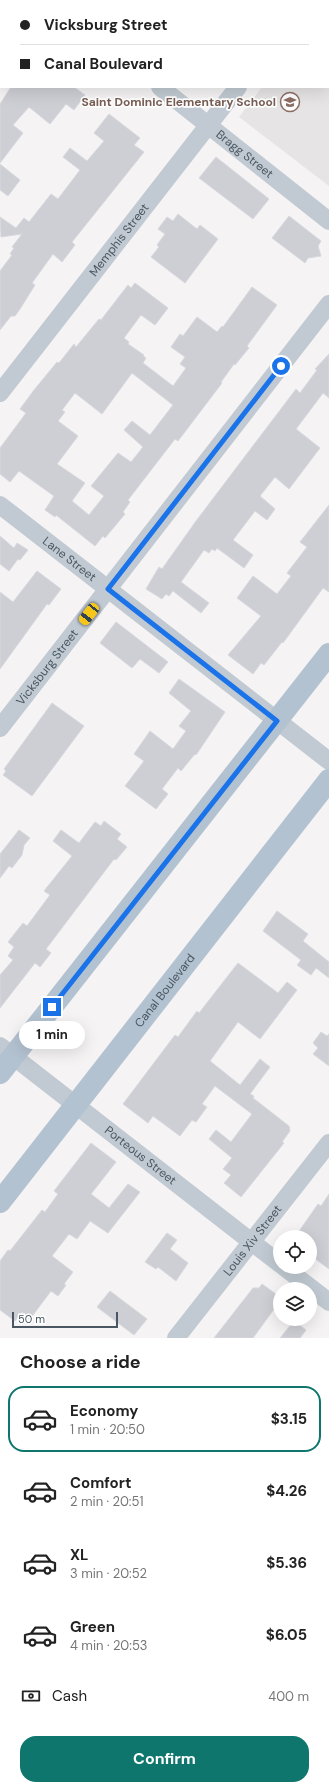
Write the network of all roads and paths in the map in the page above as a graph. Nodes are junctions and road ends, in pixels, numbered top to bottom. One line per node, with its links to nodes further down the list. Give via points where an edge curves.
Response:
1 (161, 88): 3 (street, Bragg Street)
2 (237, 88): 3 (street, Memphis Street)
3 (208, 124): 4 (street, Bragg Street); 6 (street, Memphis Street)
4 (329, 221)
5 (329, 304): 8 (street, Vicksburg Street)
6 (0, 393)
7 (0, 505): 8 (street, Lane Street)
8 (108, 589): 10 (street, Lane Street); 11 (street, Vicksburg Street)
9 (329, 654): 10 (main road)
10 (277, 721): 12 (street, Lane Street); 14 (main road)
11 (0, 728)
12 (329, 761)
13 (329, 780): 15 (main road, Canal Boulevard)
14 (4, 1059): 15 (street, Porteous Street)
15 (76, 1106): 17 (main road, Canal Boulevard); 18 (street, Porteous Street)
16 (329, 1143): 18 (street, Louis Xiv Street)
17 (0, 1202)
18 (251, 1242): 19 (street, Porteous Street); 22 (street, Louis Xiv Street)
19 (273, 1259)
20 (293, 1274): 21 (street)
21 (329, 1302)
22 (176, 1338)

